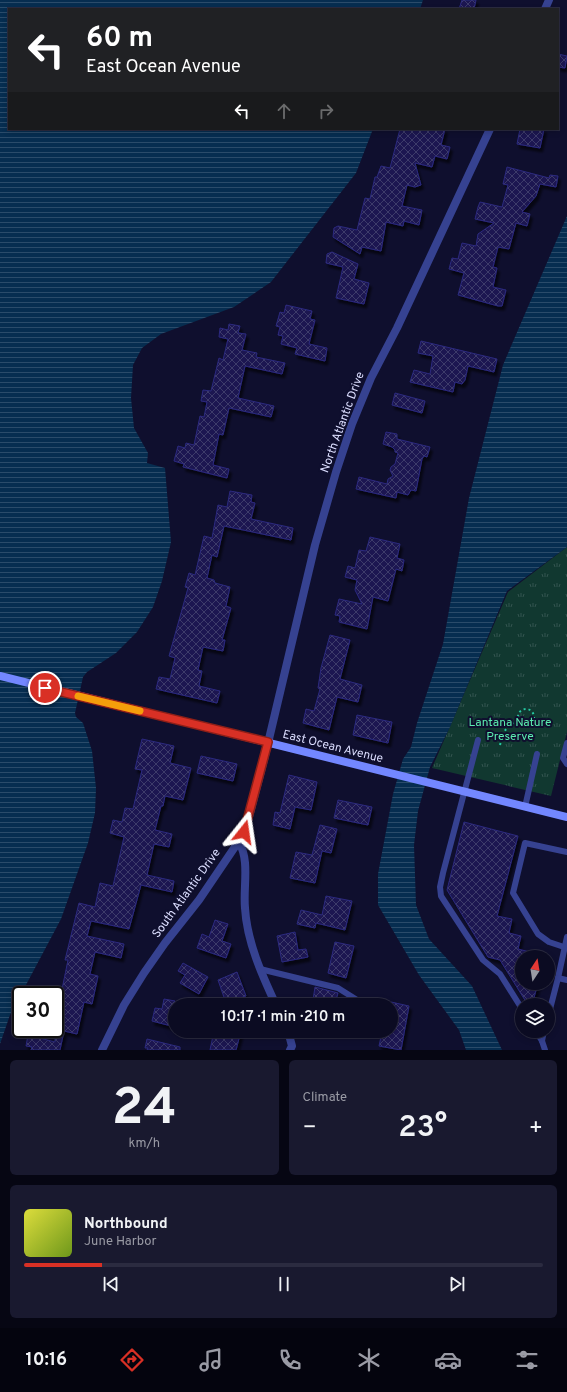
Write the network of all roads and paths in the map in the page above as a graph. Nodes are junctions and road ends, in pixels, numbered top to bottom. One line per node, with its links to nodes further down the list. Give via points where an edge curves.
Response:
1 (490, 130): 5 (street, North Atlantic Drive, via 371,378 352,424 315,545)
2 (0, 676): 5 (main road, East Ocean Avenue)
3 (519, 721): 3 (path, via 522,710 527,709 532,713 533,720 530,724 525,725); 7 (path, via 506,729)
4 (478, 740): 10 (lane)
5 (268, 742): 10 (main road, East Ocean Avenue); 13 (street, South Atlantic Drive, via 246,828)
6 (567, 743): 9 (lane, via 563,758)
7 (500, 745)
8 (537, 754): 11 (lane)
9 (567, 764)
10 (465, 792): 11 (main road, East Ocean Avenue); 22 (lane, via 441,880 441,896 483,960 500,974)
11 (525, 807): 12 (main road, East Ocean Avenue)
12 (567, 817)
13 (239, 842): 17 (street, via 244,851 245,909 249,935); 29 (street, South Atlantic Drive, via 144,973 124,1005)
14 (567, 852): 16 (lane, via 526,842 513,893 538,934 549,942)
15 (567, 937): 16 (lane)
16 (564, 947): 18 (lane)
17 (260, 969): 20 (street); 21 (lane, via 338,988)
18 (558, 978): 19 (lane); 23 (lane)
19 (567, 980)
20 (273, 998)
21 (354, 998)
22 (515, 998)
23 (553, 998)
24 (290, 1038): 28 (street)
25 (540, 1038): 27 (lane)
26 (543, 1038): 27 (lane)
27 (542, 1041): 30 (lane)
28 (293, 1049)
29 (102, 1050)
30 (544, 1050)

